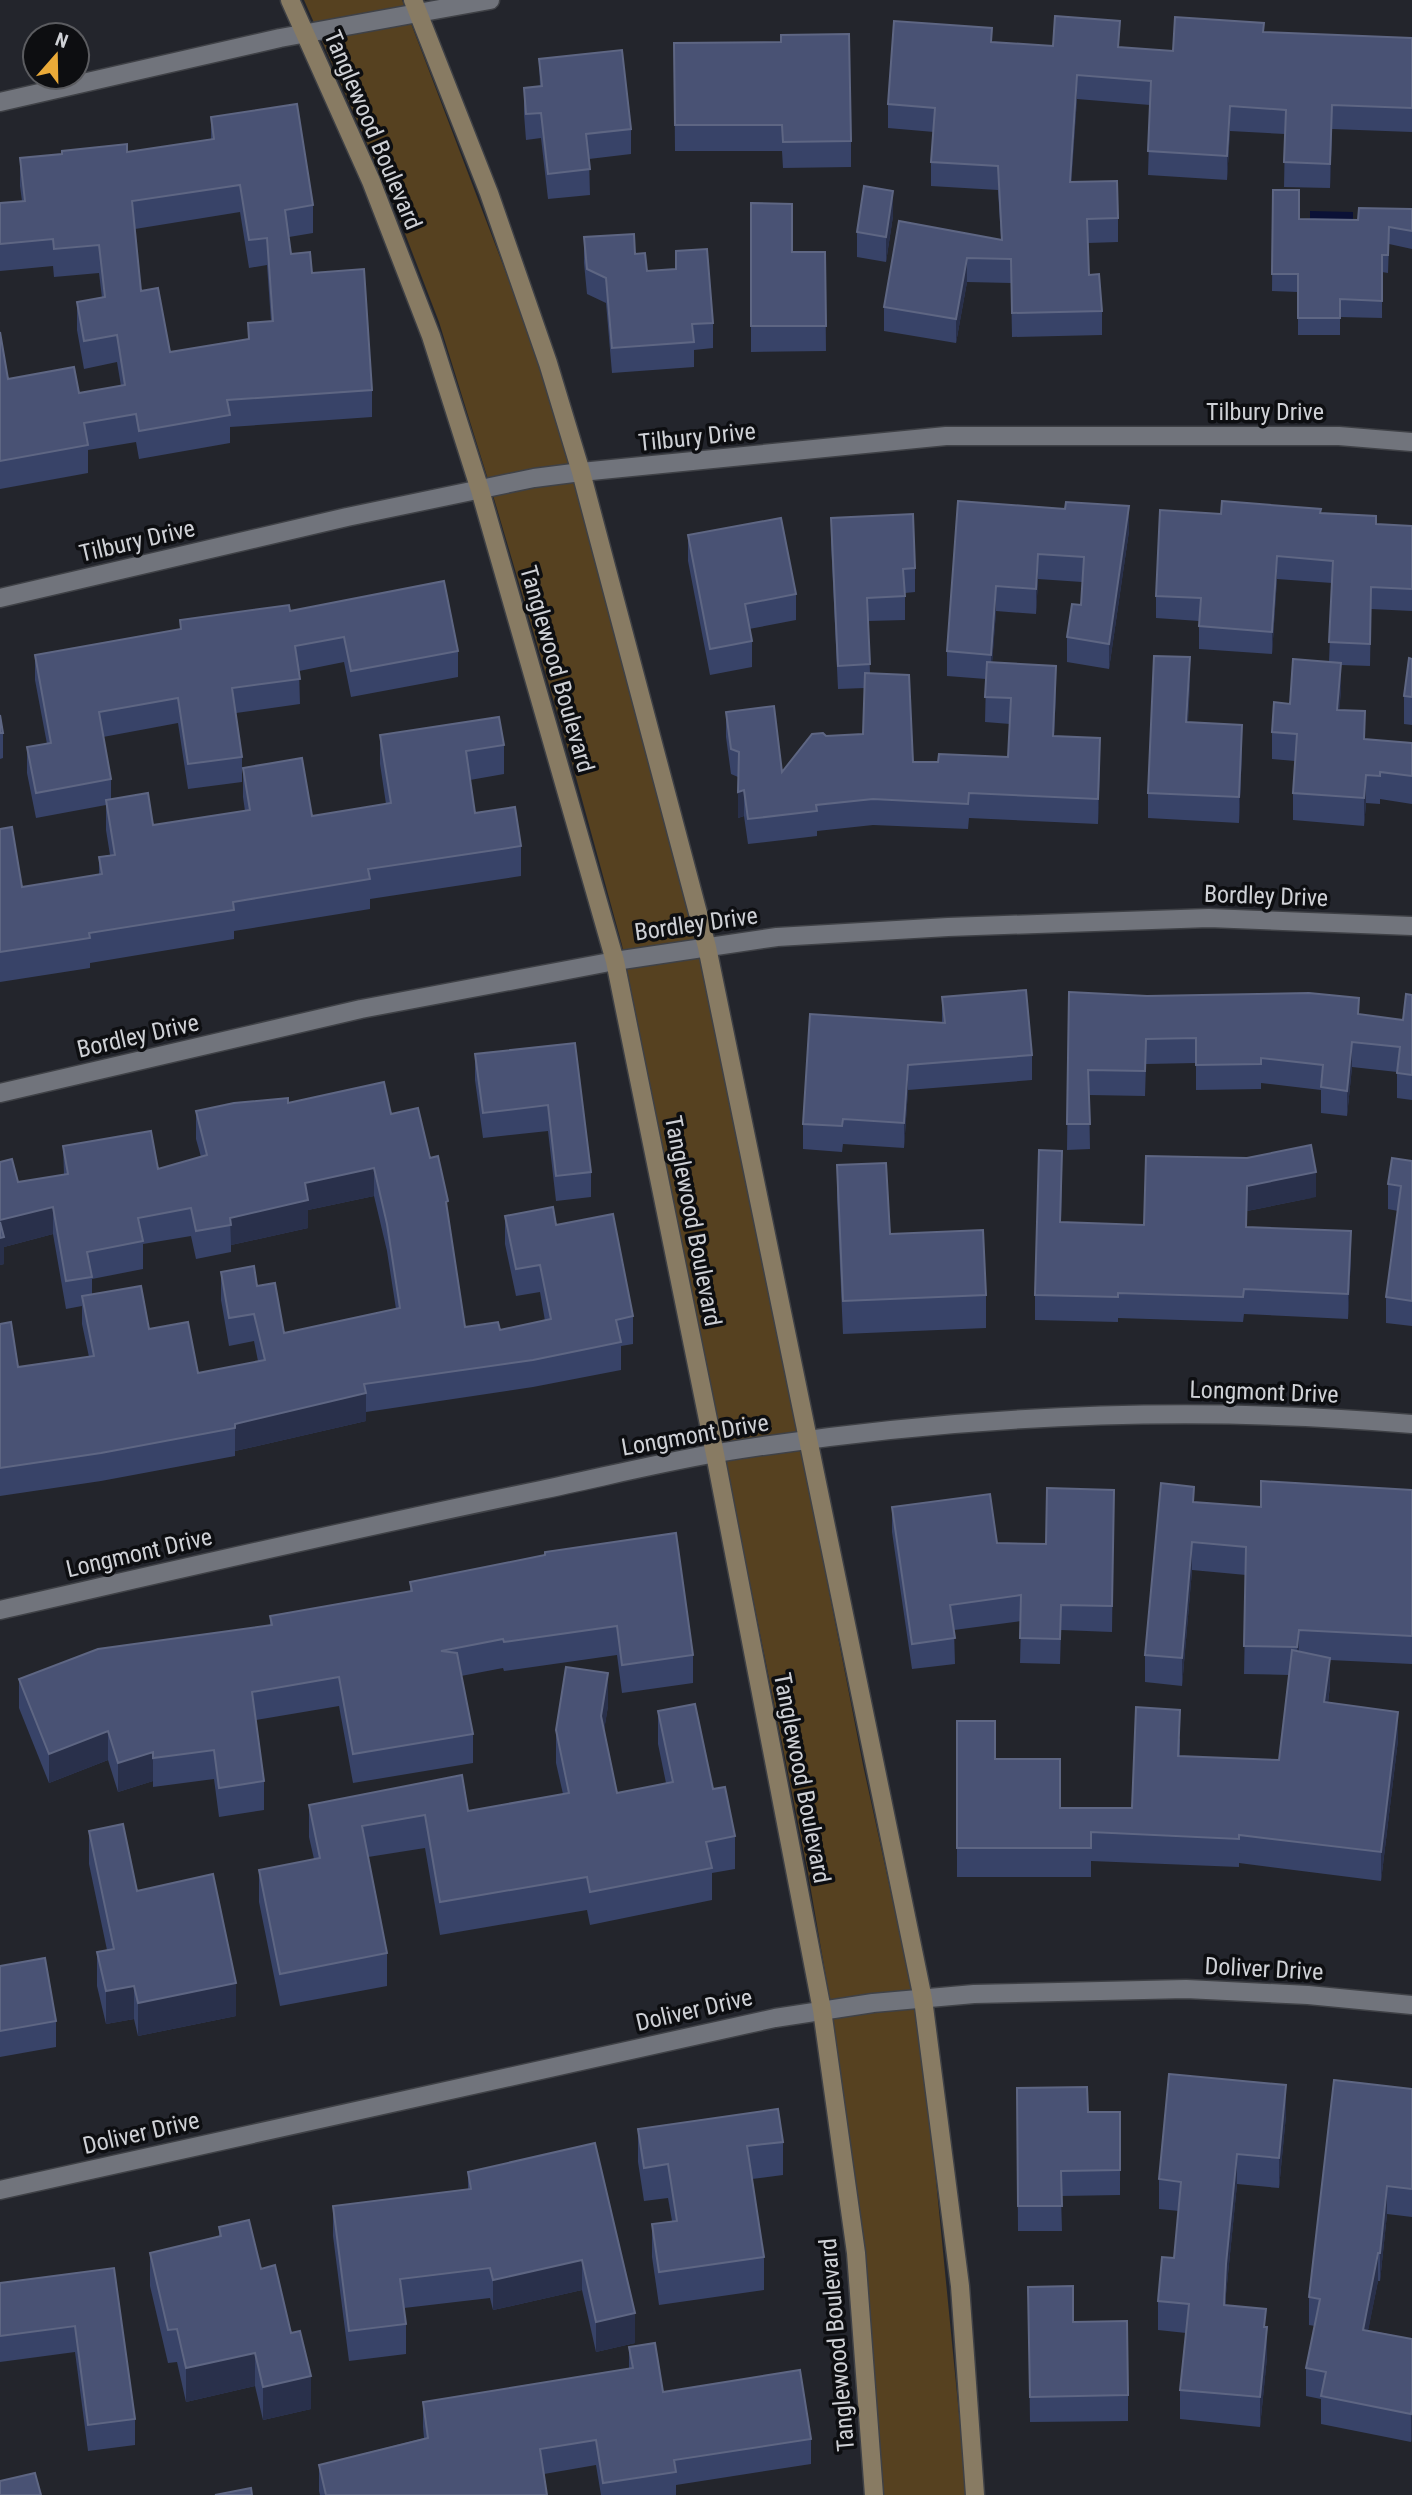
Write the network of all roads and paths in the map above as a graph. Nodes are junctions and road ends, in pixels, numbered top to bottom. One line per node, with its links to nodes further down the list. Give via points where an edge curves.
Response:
1 (290, 0): 4 (street, Tanglewood Boulevard)
2 (490, 0): 3 (street)
3 (416, 6): 4 (street); 7 (street, via 489,193)
4 (306, 33): 5 (street); 8 (street, Tanglewood Boulevard, via 371,181 431,336)
5 (0, 103)
6 (1412, 442): 7 (street, Tilbury Drive, via 1339,436 947,436)
7 (581, 472): 8 (street, Tilbury Drive); 11 (street)
8 (480, 490): 9 (street, Tilbury Drive); 12 (street, Tanglewood Boulevard)
9 (0, 598)
10 (1412, 926): 11 (street, Bordley Drive, via 1209,918 777,937)
11 (707, 947): 12 (street, Bordley Drive); 15 (street)
12 (615, 961): 13 (street, Bordley Drive, via 361,1009); 16 (street, Tanglewood Boulevard)
13 (0, 1093)
14 (1412, 1424): 15 (street, Longmont Drive, via 1149,1414 1019,1420)
15 (809, 1441): 16 (street, Longmont Drive); 18 (street)
16 (715, 1454): 17 (street, Longmont Drive, via 405,1517); 20 (street, Tanglewood Boulevard)
17 (0, 1610)
18 (923, 1999): 19 (street, Doliver Drive, via 1186,1989 1308,1994); 20 (street, Doliver Drive); 23 (street, via 960,2286)
19 (1412, 2005)
20 (822, 2010): 21 (street, Doliver Drive); 22 (street, Tanglewood Boulevard, via 856,2253)
21 (0, 2190)
22 (874, 2495)
23 (975, 2495)

